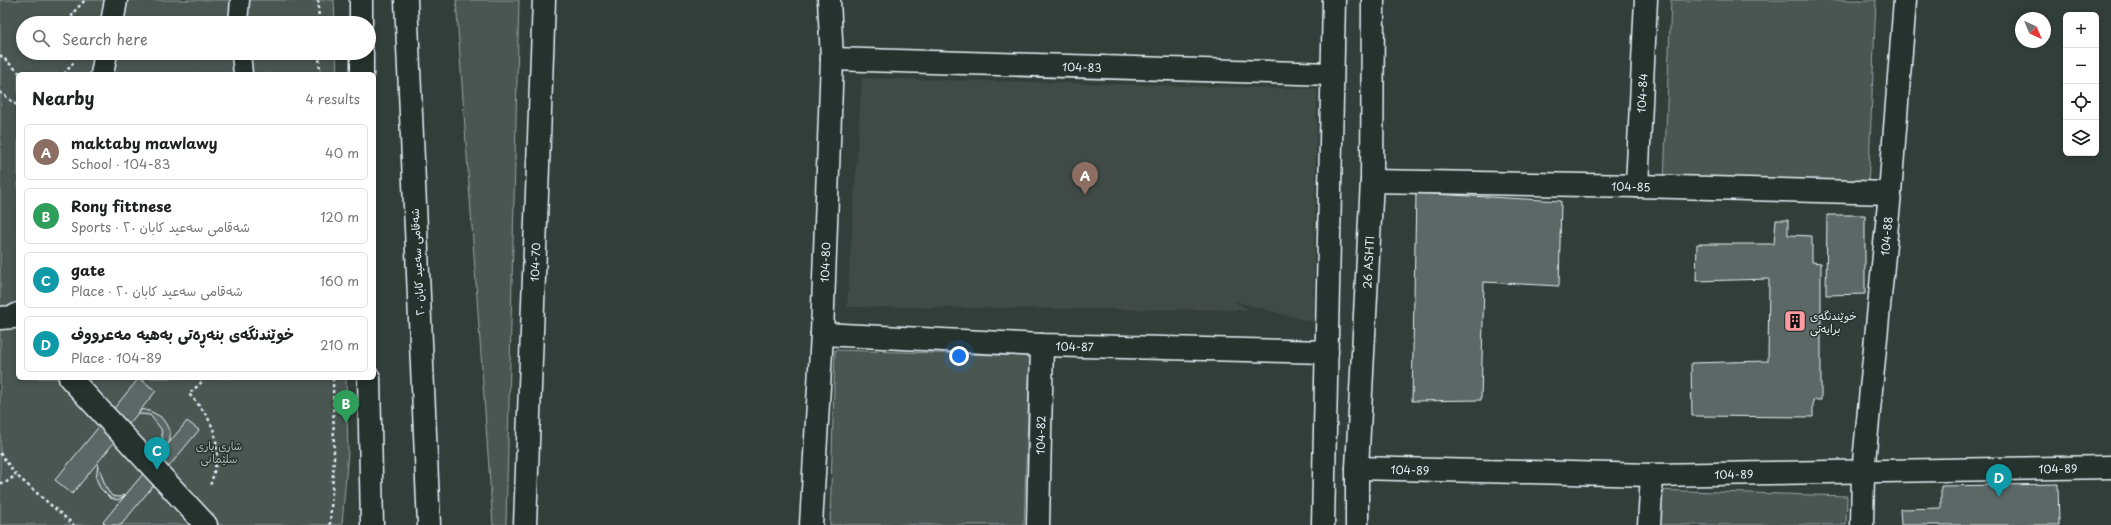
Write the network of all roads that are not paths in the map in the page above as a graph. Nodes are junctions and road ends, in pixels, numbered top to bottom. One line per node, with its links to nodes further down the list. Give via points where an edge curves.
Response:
1 (116, 0): 11 (street)
2 (240, 0): 12 (lane)
3 (361, 0): 13 (street)
4 (406, 0): 36 (street, شەقامی سەعید کابان ٢٠)
5 (544, 0): 37 (street, 104-70)
6 (829, 0): 14 (street, 104-80)
7 (1334, 0): 21 (street)
8 (1374, 0): 22 (street, 26 ASHTI)
9 (1646, 0): 23 (street, 104-84)
10 (1905, 0): 24 (street, 104-88)
11 (113, 16)
12 (239, 16)
13 (361, 16)
14 (832, 59): 21 (street, 104-83); 25 (street, 104-80)
15 (105, 60): 18 (street)
16 (242, 60): 19 (lane)
17 (362, 60): 20 (street)
18 (102, 72)
19 (243, 72)
20 (362, 72)
21 (1332, 74): 27 (street)
22 (1372, 181): 23 (street, 104-85); 31 (street, 26 ASHTI)
23 (1637, 186): 24 (street, 104-85)
24 (1890, 193): 32 (street, 104-88)
25 (822, 334): 26 (street, 104-87); 38 (street, 104-80)
26 (1042, 345): 27 (street, 104-87); 39 (street, 104-82)
27 (1327, 352): 40 (street)
28 (72, 380): 34 (street)
29 (369, 380): 35 (street)
30 (2111, 467): 32 (street, 104-89)
31 (1357, 468): 33 (street, 104-89); 41 (street, 26 ASHTI)
32 (1862, 472): 33 (street, 104-89); 43 (street, 104-88)
33 (1652, 475): 42 (street)
34 (200, 518)
35 (372, 525)
36 (429, 525)
37 (525, 525)
38 (811, 525)
39 (1038, 525)
40 (1324, 525)
41 (1356, 525)
42 (1649, 525)
43 (1862, 525)

